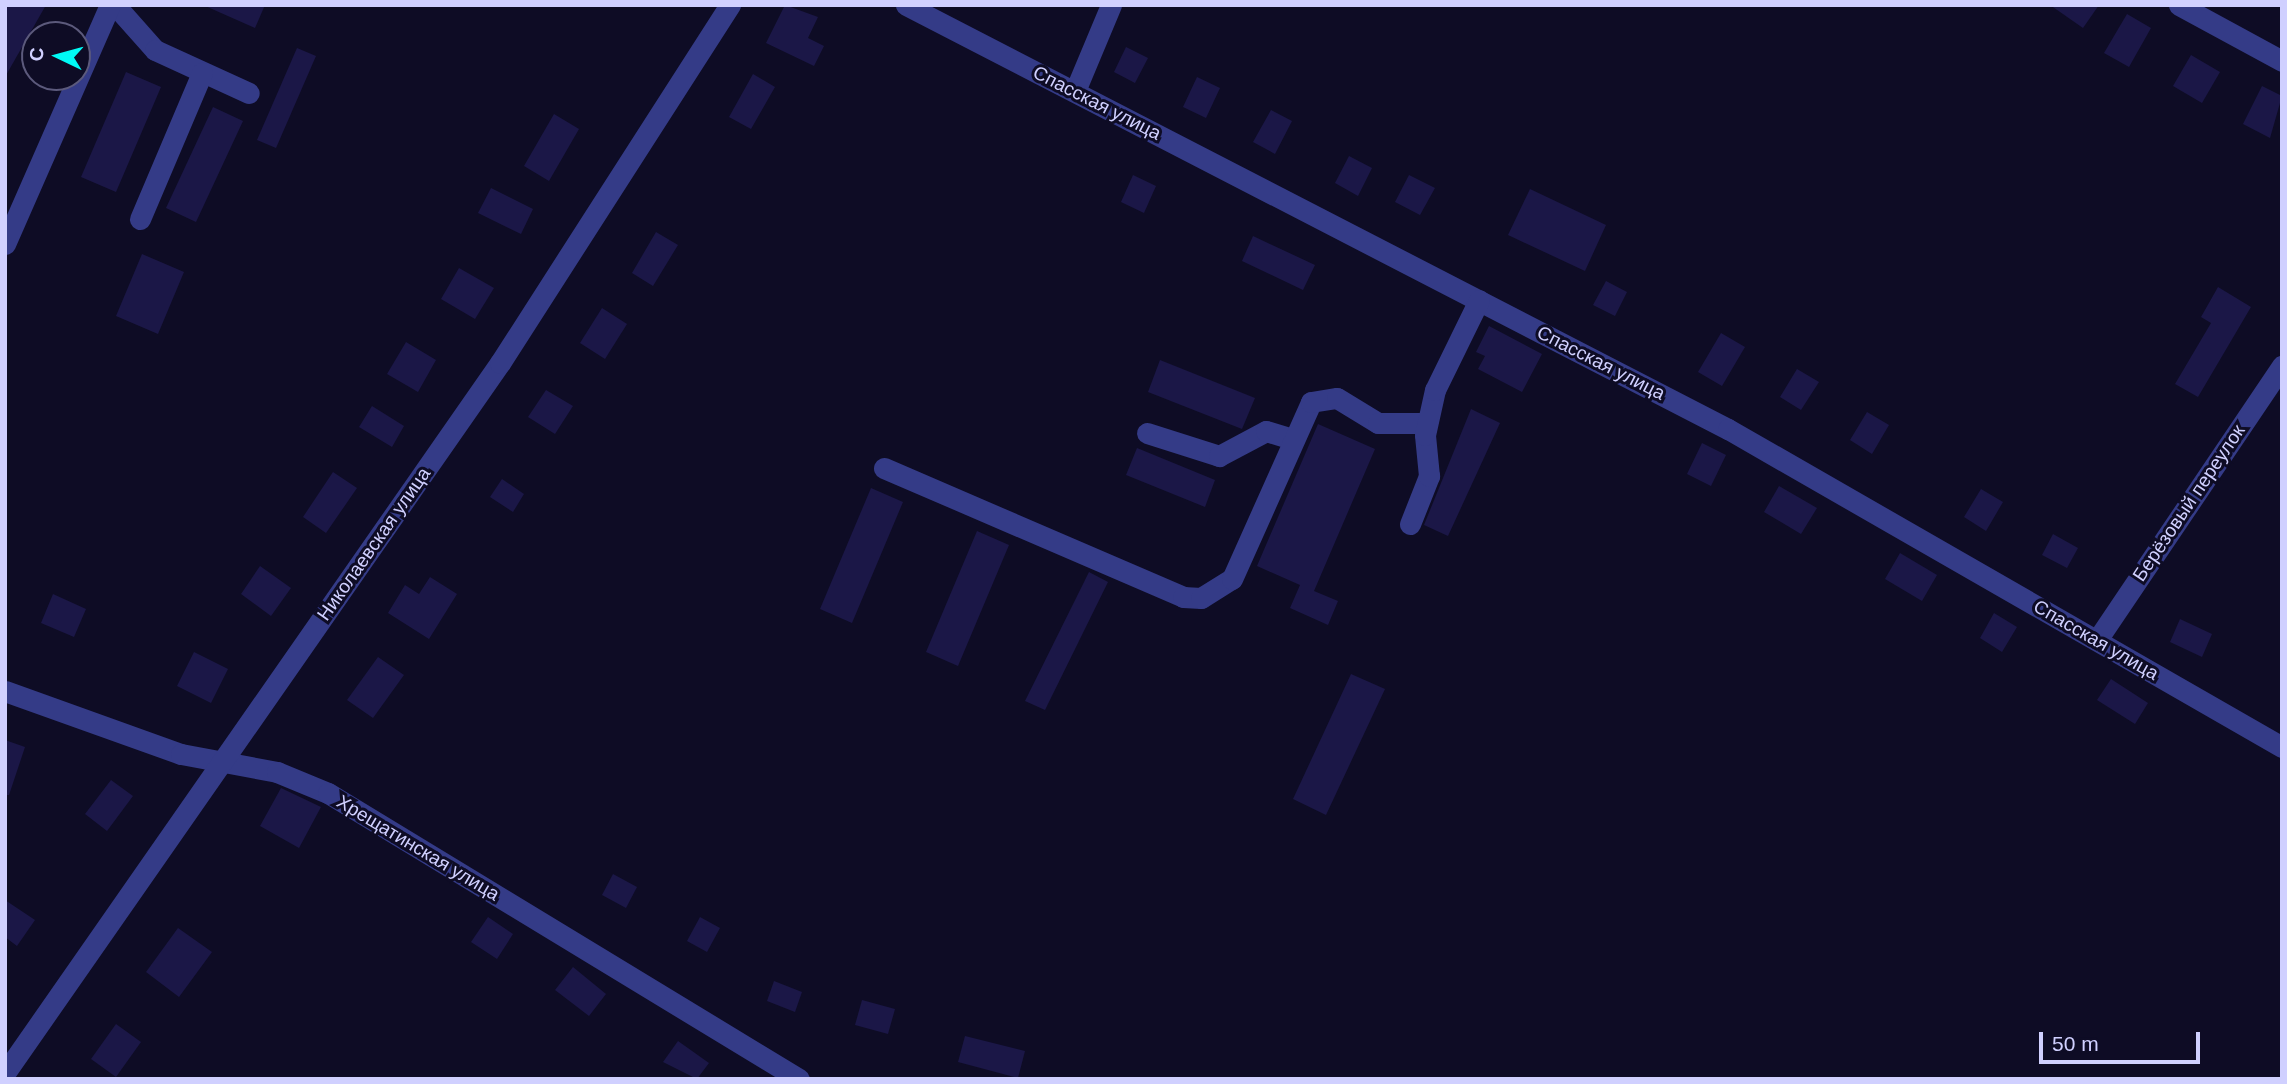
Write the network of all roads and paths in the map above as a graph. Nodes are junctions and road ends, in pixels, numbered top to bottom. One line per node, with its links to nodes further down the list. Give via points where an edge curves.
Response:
1 (113, 5): 7 (street, via 155,50); 11 (street)
2 (730, 5): 22 (street, Николаевская улица, via 500,363)
3 (906, 5): 8 (street, Спасская улица)
4 (1111, 5): 8 (street)
5 (2179, 5): 6 (street)
6 (2282, 61)
7 (202, 72): 9 (street); 10 (street)
8 (1074, 91): 12 (street, Спасская улица)
9 (249, 93)
10 (140, 219)
11 (5, 244)
12 (1479, 300): 14 (street); 19 (street, Спасская улица, via 1728,429)
13 (2282, 366): 19 (street, Берёзовый переулок)
14 (1426, 422): 16 (street, via 1378,423 1337,398 1320,396 1311,402); 18 (street, via 1429,476)
15 (1147, 433): 16 (street, via 1219,456 1266,431)
16 (1292, 439): 17 (street, via 1233,579 1201,598 1183,597)
17 (884, 468)
18 (1410, 524)
19 (2096, 640): 21 (street, Спасская улица)
20 (5, 691): 22 (street, Хрещатинская улица, via 181,754)
21 (2282, 747)
22 (222, 760): 23 (street, Николаевская улица); 24 (street, Хрещатинская улица, via 277,772 328,793)
23 (5, 1073)
24 (799, 1079)

